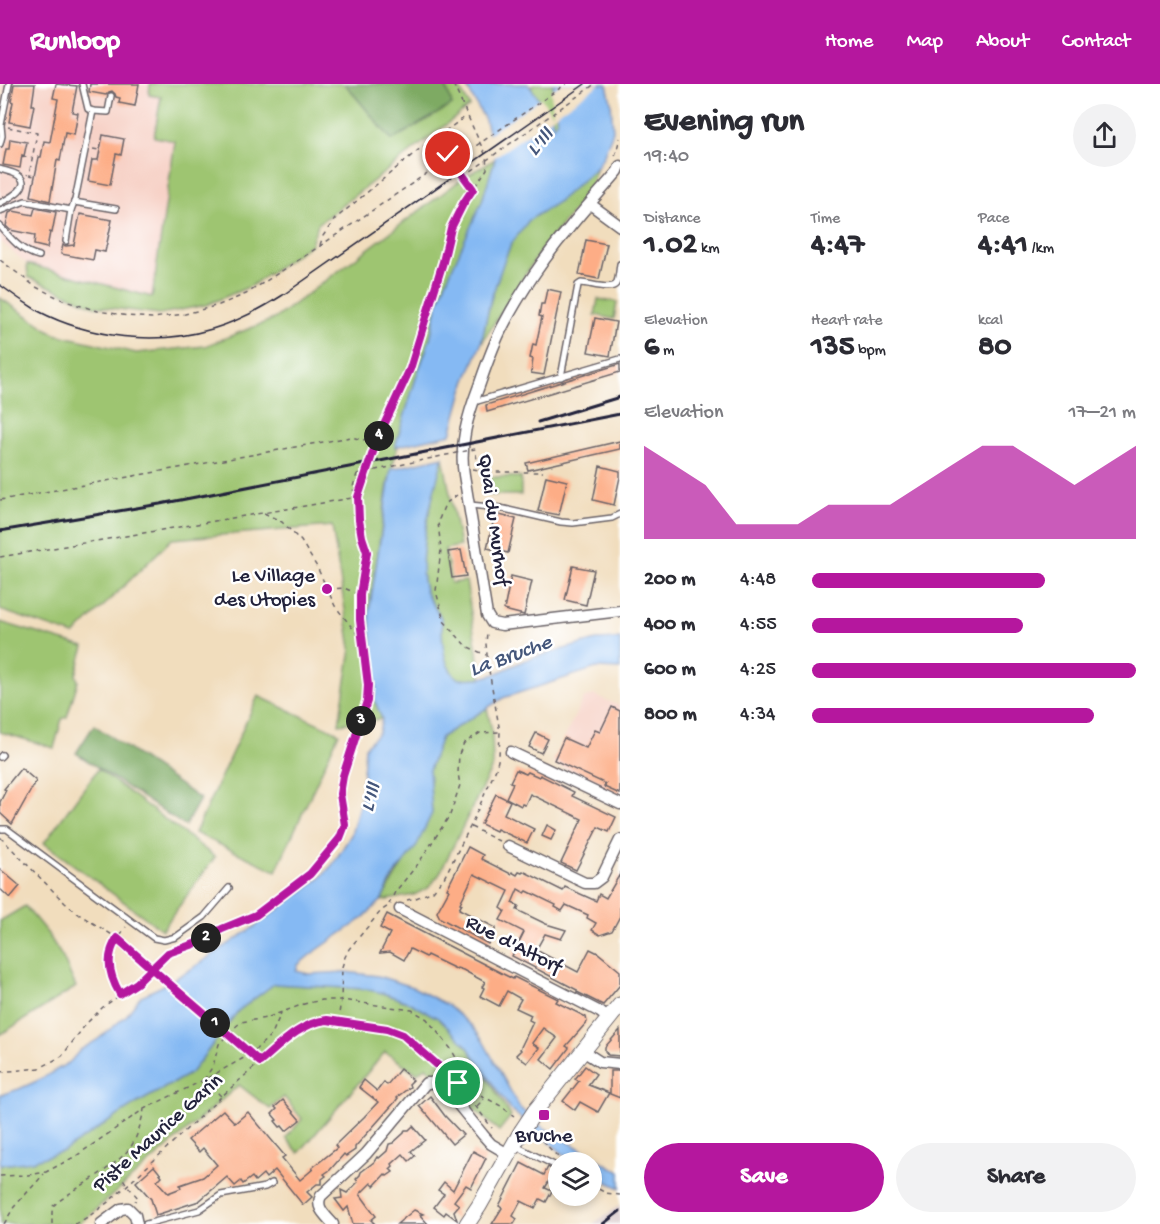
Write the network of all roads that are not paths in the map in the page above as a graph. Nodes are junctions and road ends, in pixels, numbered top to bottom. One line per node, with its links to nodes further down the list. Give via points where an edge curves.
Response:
1 (9, 84): 5 (lane)
2 (82, 84): 4 (lane, via 88,109)
3 (111, 96): 4 (lane, via 108,112)
4 (93, 111): 9 (lane)
5 (0, 144)
6 (620, 166): 10 (street, Quai du Murhof)
7 (0, 169): 8 (lane, via 22,179 15,195)
8 (0, 202)
9 (74, 202): 11 (lane); 12 (lane)
10 (590, 204): 14 (street); 21 (street, Quai du Murhof, via 533,276 503,326)
11 (116, 209)
12 (71, 210): 13 (lane, via 25,201); 16 (lane)
13 (0, 211)
14 (619, 223)
15 (0, 226): 17 (lane, via 13,241)
16 (66, 241)
17 (39, 256)
18 (620, 264): 20 (lane, via 613,286 578,285)
19 (620, 359): 20 (lane)
20 (561, 377): 21 (lane)
21 (473, 402): 22 (street, Quai du Murhof, via 462,448)
22 (468, 505): 23 (lane, via 573,523); 24 (street, Quai du Murhof, via 486,615 492,623)
23 (620, 514)
24 (620, 611)
25 (511, 752): 26 (street)
26 (620, 804)
27 (0, 829): 30 (lane, via 7,829 154,938 176,937 204,917)
28 (620, 840): 29 (street, via 602,877 594,883 585,883)
29 (508, 846)
30 (229, 888)
31 (397, 905): 33 (street, Rue d'Altorf)
32 (620, 1005): 33 (main road)
33 (609, 1019): 34 (main road)
34 (583, 1051): 35 (street, via 600,1062); 36 (main road, bridge, via 535,1112)
35 (620, 1064)
36 (519, 1141): 37 (lane); 42 (street, via 491,1144 448,1091 437,1083 426,1083 366,1154 321,1196 320,1208); 43 (main road)
37 (548, 1160)
38 (272, 1183): 41 (lane, via 221,1195 199,1210)
39 (101, 1224): 40 (street, via 128,1208)
40 (137, 1224)
41 (146, 1224)
42 (333, 1224)
43 (467, 1224)

